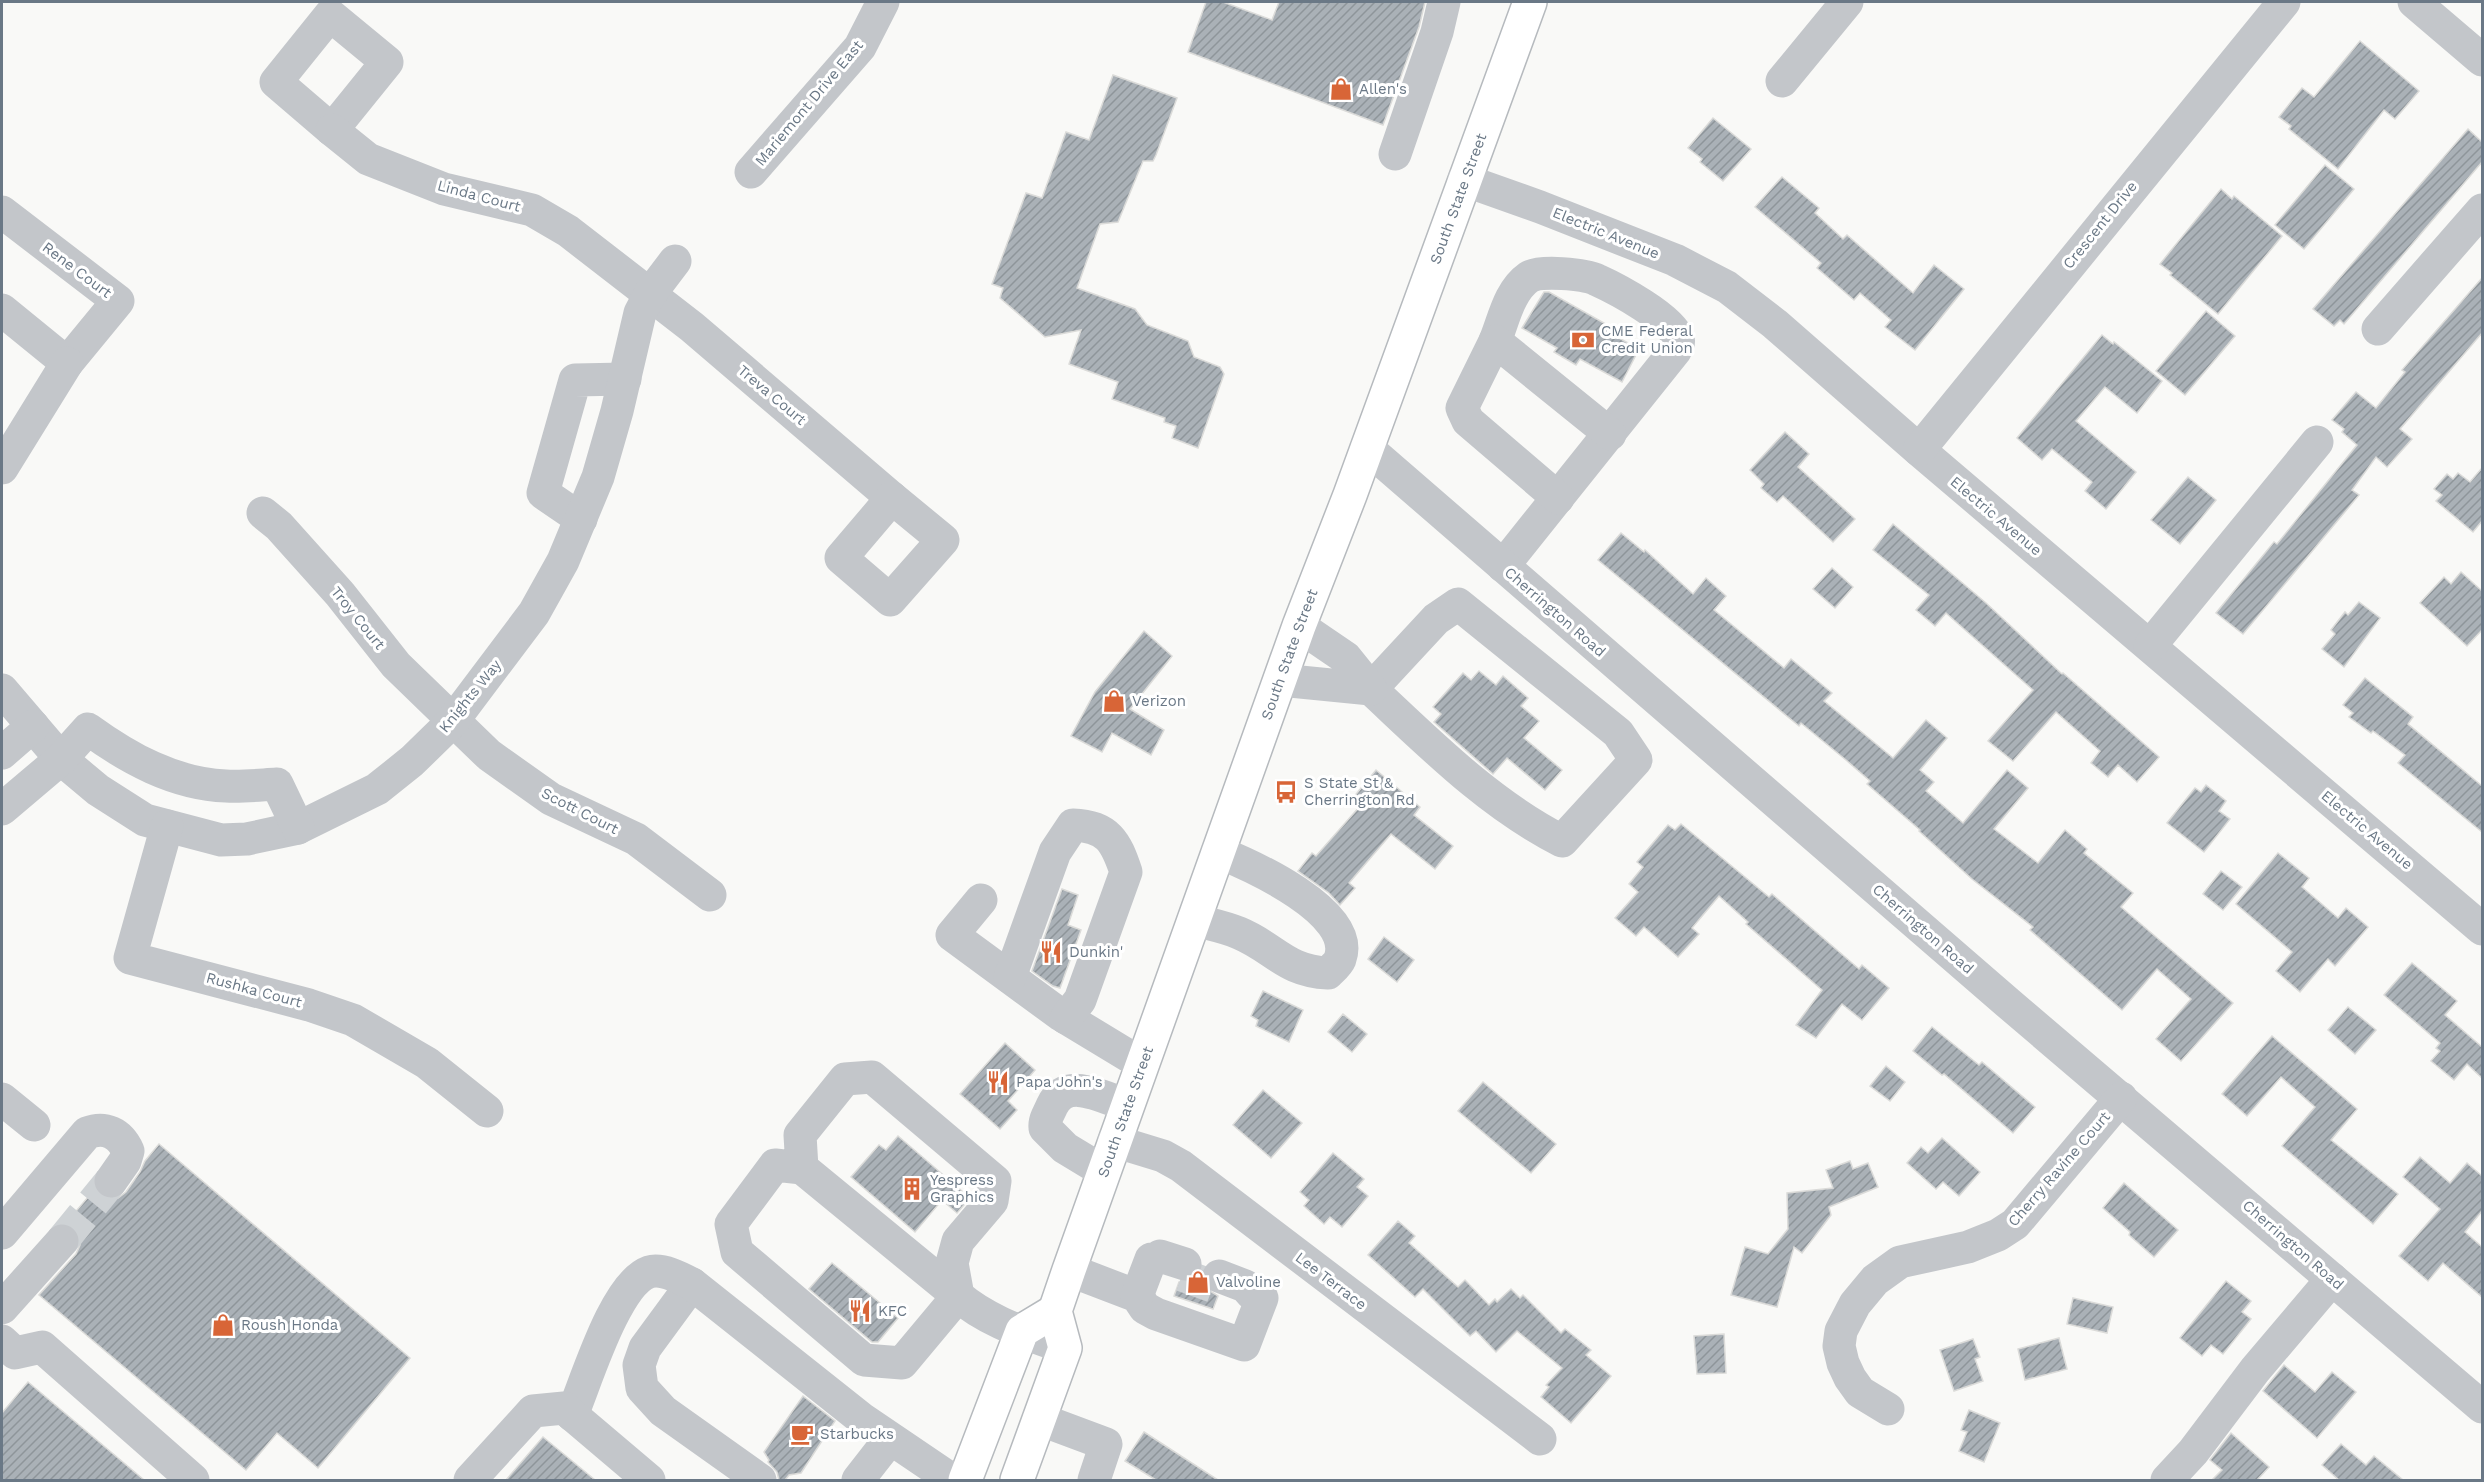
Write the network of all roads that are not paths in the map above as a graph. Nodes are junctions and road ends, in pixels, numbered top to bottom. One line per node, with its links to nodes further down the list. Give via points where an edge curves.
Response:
1 (883, 2): 11 (street, Mariemont Drive East, via 860,46)
2 (1444, 2): 10 (street)
3 (1530, 2): 12 (main road, South State Street)
4 (1847, 2): 8 (street)
5 (2284, 2): 25 (street, Crescent Drive)
6 (2414, 2): 7 (street)
7 (2482, 60)
8 (1782, 81)
9 (332, 130): 16 (street, Linda Court, via 368,159 444,189 532,210 568,231)
10 (1395, 154)
11 (751, 172)
12 (1464, 180): 24 (main road, South State Street); 25 (street, Electric Avenue, via 1675,260 1727,287)
13 (2482, 210): 18 (street)
14 (2, 213): 20 (street, Rene Court, via 118,301)
15 (675, 261): 16 (street, Knights Way)
16 (650, 294): 21 (street, Knights Way, via 640,313); 27 (street, Treva Court)
17 (2, 310): 20 (street)
18 (2378, 329)
19 (1495, 341): 22 (street); 22 (street, via 1514,293 1527,278 1542,272 1595,278 1665,320 1679,343); 28 (street, via 1462,408 1463,414)
20 (67, 363): 26 (street, Rene Court)
21 (625, 379): 30 (street, Knights Way, via 598,477); 30 (street, via 575,380 543,493)
22 (1610, 434): 28 (street)
23 (2317, 442): 33 (street)
24 (1367, 448): 31 (street, Cherrington Road); 32 (main road, South State Street)
25 (1919, 450): 33 (street, Electric Avenue)
26 (2, 468)
27 (892, 498)
28 (1558, 498): 31 (street)
29 (263, 513): 38 (street, Troy Court, via 340,594 396,665)
30 (581, 519): 38 (street, Knights Way, via 534,613)
31 (1503, 566): 37 (street, Cherrington Road)
32 (1299, 626): 34 (main road, South State Street); 35 (street, via 1346,658)
33 (2150, 646): 50 (street, Electric Avenue)
34 (1280, 680): 35 (street); 46 (main road, South State Street)
35 (1371, 689): 40 (street, via 1436,619 1458,604); 40 (street, via 1444,758 1530,825 1562,841 1636,760)
36 (2, 690): 39 (street, Knights Way)
37 (1654, 697): 40 (street); 54 (street, Cherrington Road)
38 (452, 722): 45 (street, Knights Way, via 377,789); 47 (street, Scott Court, via 489,755 550,799 636,839)
39 (33, 726): 41 (street); 42 (street, Knights Way)
40 (1618, 733)
41 (2, 753)
42 (61, 759): 43 (street); 44 (street, Knights Way, via 145,820); 45 (street, via 88,729 123,754 175,777 225,786 277,784)
43 (2, 809)
44 (167, 826): 45 (street, Knights Way, via 221,840 247,840); 57 (street, Rushka Court, via 130,957 353,1020 427,1063)
45 (298, 828)
46 (1218, 852): 49 (main road, South State Street); 49 (street, via 1286,884 1314,907 1335,931 1342,948 1339,961 1328,973 1307,972 1239,932)
47 (711, 895)
48 (981, 900): 51 (street, via 952,935)
49 (1194, 920): 53 (main road, South State Street)
50 (2482, 929)
51 (1010, 977): 52 (street); 52 (street, via 1055,852 1073,825 1090,825 1112,839 1126,872 1080,1000)
52 (1066, 1018): 53 (street)
53 (1142, 1064): 56 (main road, South State Street)
54 (2121, 1098): 66 (street, Cherrington Road); 78 (street, Cherry Ravine Court, via 2015,1224 1968,1247 1900,1262 1875,1280 1856,1304 1841,1331 1843,1364 1860,1392)
55 (2, 1099): 58 (street)
56 (1127, 1104): 59 (main road, South State Street); 59 (street, Lee Terrace, via 1075,1089 1065,1090 1056,1097 1045,1122 1045,1128 1065,1148)
57 (487, 1112)
58 (34, 1125)
59 (1108, 1156): 65 (main road, South State Street); 82 (street, Lee Terrace, via 1162,1156 1181,1166)
60 (802, 1168): 69 (street); 69 (street, via 775,1165 731,1224 737,1252 864,1360 902,1363); 69 (street, via 800,1135 845,1079 872,1077 995,1181 993,1201 958,1240 952,1263)
61 (111, 1181): 62 (street, via 125,1161 128,1151 124,1142 99,1129 87,1133)
62 (2, 1233)
63 (62, 1241): 71 (street)
64 (1174, 1266): 70 (street, via 1151,1259)
65 (1069, 1270): 70 (street); 72 (main road, South State Street)
66 (2332, 1279): 77 (street, Cherrington Road); 92 (street)
67 (1217, 1282): 70 (street, via 1240,1297 1252,1294 1262,1298 1244,1345 1156,1314 1145,1308)
68 (692, 1284): 79 (street, via 675,1275 651,1271 635,1280 615,1309); 81 (street); 87 (street, via 645,1348 639,1365 642,1388 663,1411)
69 (958, 1296): 73 (street, via 978,1313)
70 (1137, 1296)
71 (2, 1308)
72 (1055, 1311): 73 (main road); 74 (main road)
73 (1022, 1331): 74 (street); 76 (main road); 83 (main road, via 1040,1350 1020,1417)
74 (1065, 1348): 80 (main road)
75 (6, 1355): 84 (street, via 42,1347)
76 (996, 1404): 83 (main road, via 999,1471); 90 (main road)
77 (2482, 1407)
78 (1888, 1409)
79 (572, 1415): 85 (street, via 564,1408 533,1411); 86 (street)
80 (1039, 1419): 83 (main road); 91 (street, via 1106,1444)
81 (890, 1439): 88 (street); 89 (street)
82 (1540, 1439)
83 (1011, 1476)
84 (193, 1480)
85 (470, 1480)
86 (649, 1480)
87 (760, 1480)
88 (858, 1480)
89 (952, 1480)
90 (965, 1480)
91 (1094, 1480)
92 (2168, 1480)

